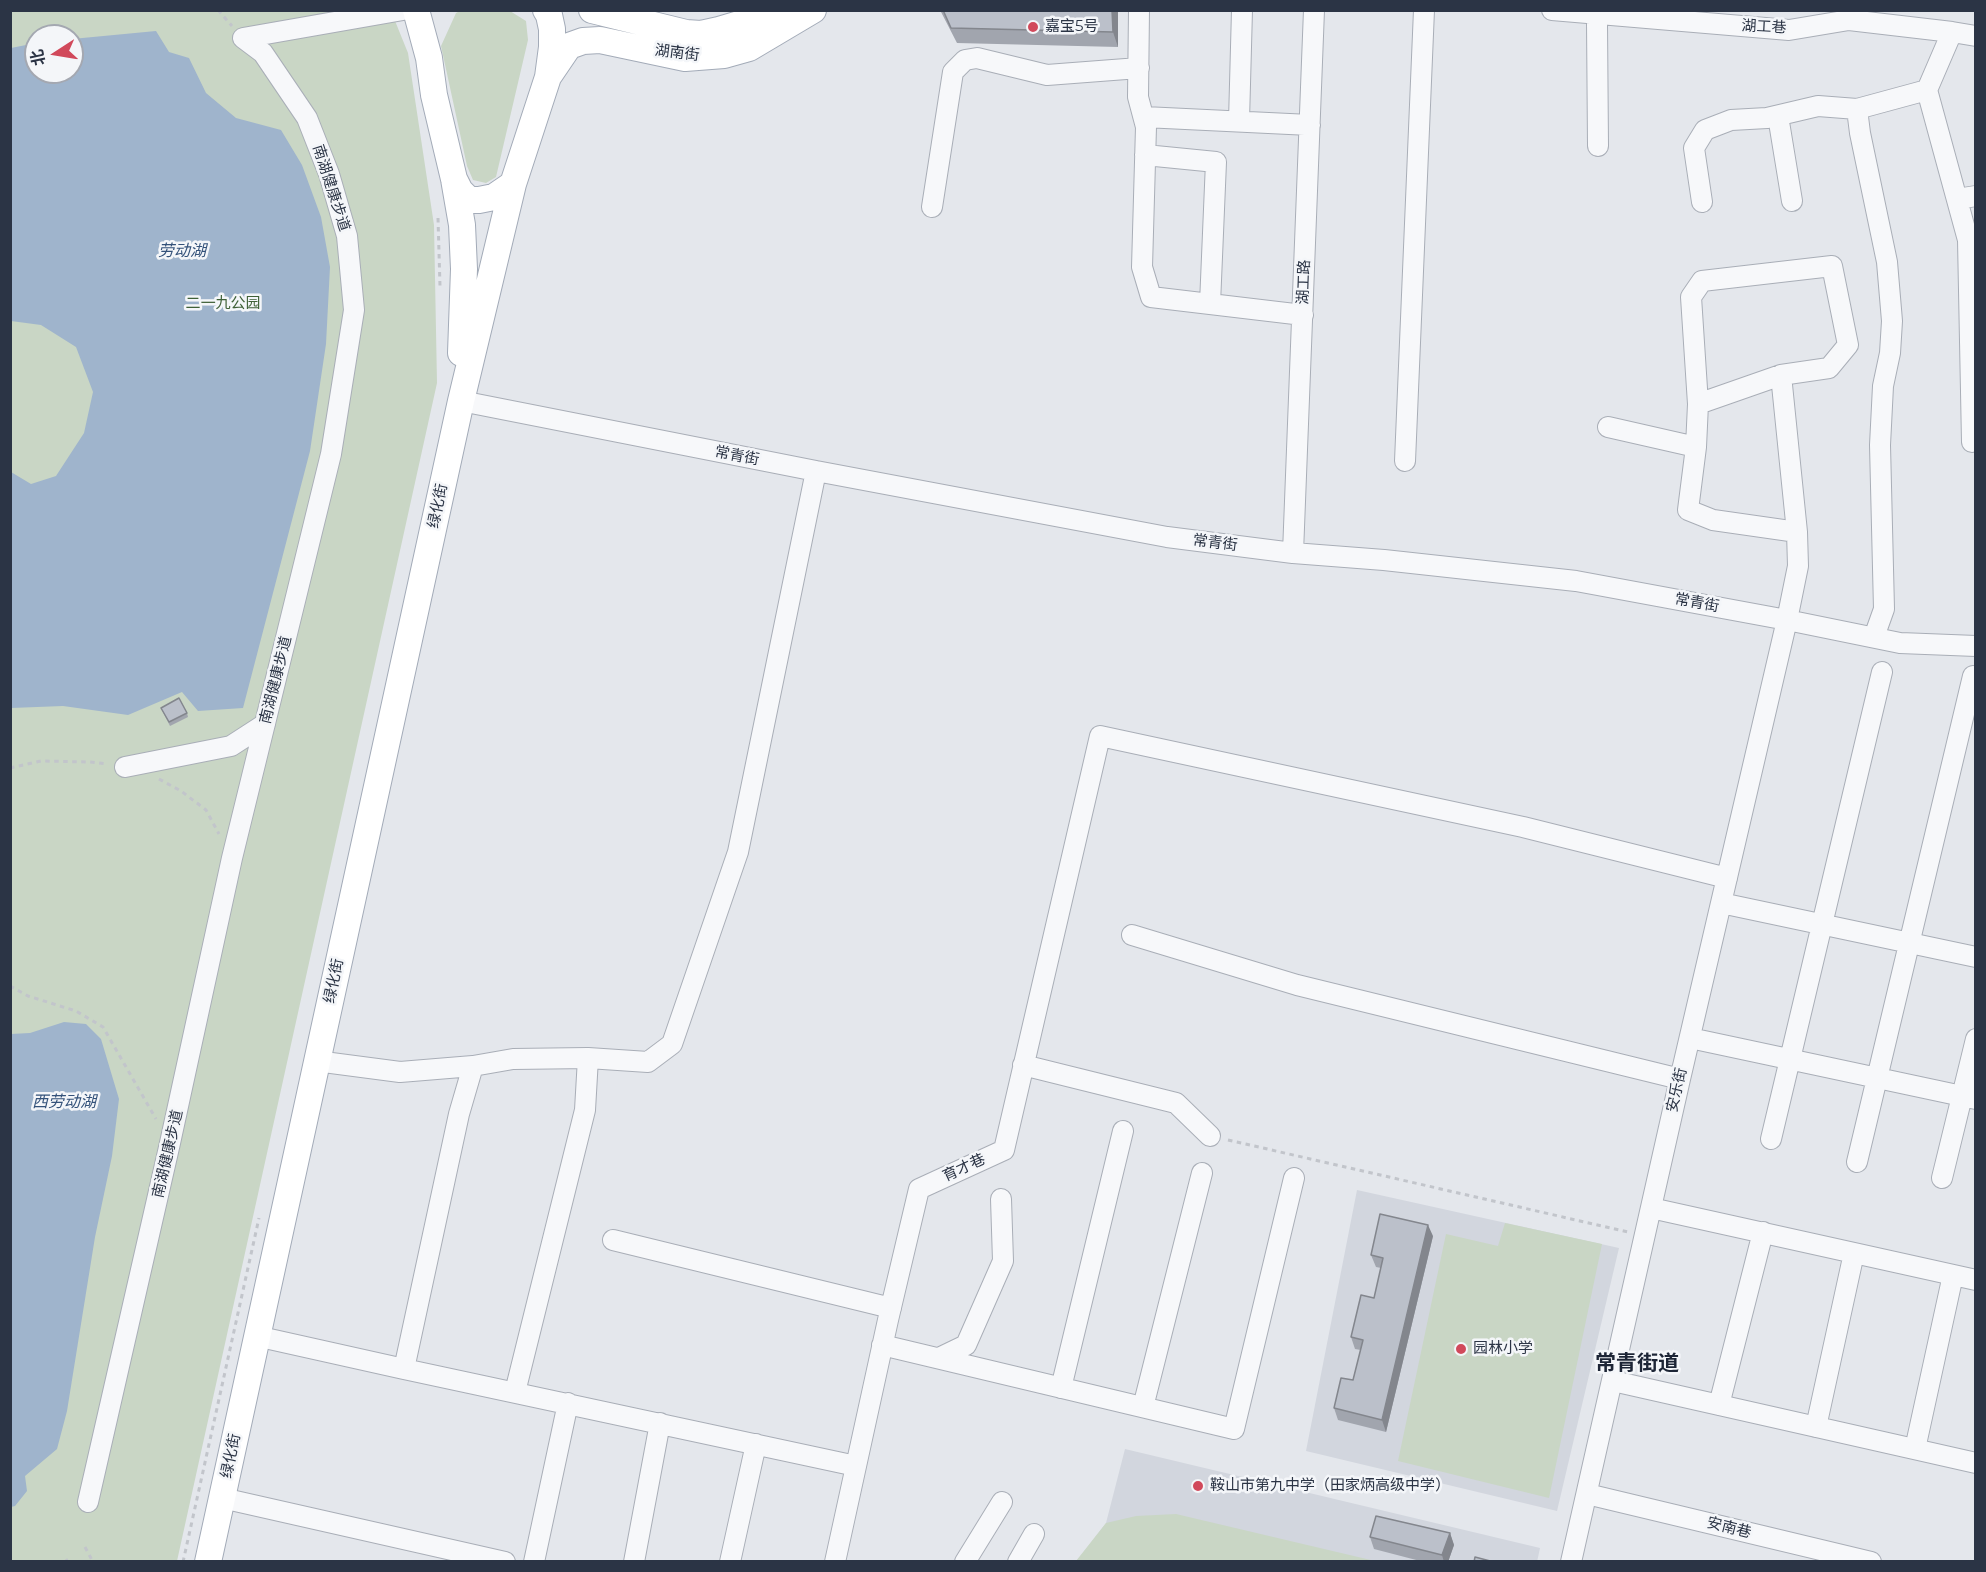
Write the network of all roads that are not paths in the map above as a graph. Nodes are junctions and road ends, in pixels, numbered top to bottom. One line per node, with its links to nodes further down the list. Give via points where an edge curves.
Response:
1 (403, 10): 51 (street, 南湖健康步道, via 243,38 263,53 307,118 347,236 354,310 332,454)
2 (416, 10): 17 (main road, 绿化街)
3 (438, 10): 17 (main road, via 431,25)
4 (546, 10): 19 (main road, 绿化街, via 552,29)
5 (773, 10): 12 (main road, 湖南街, via 763,17 701,34)
6 (813, 10): 19 (main road, 湖南街, via 749,48 724,55 685,58 600,40 583,41 569,46)
7 (1139, 10): 18 (street)
8 (1242, 10): 24 (street)
9 (1314, 10): 25 (street, 湖工路)
10 (1424, 10): 42 (street)
11 (1552, 10): 13 (street, 湖工巷, via 1789,30)
12 (596, 11)
13 (1848, 15): 15 (street, 湖工巷)
14 (1597, 23): 26 (street)
15 (1952, 32): 16 (street, 湖工巷); 20 (street)
16 (1976, 36)
17 (429, 58): 28 (main road, 绿化街)
18 (1138, 68): 23 (street, via 1138,97); 33 (street, via 1047,75 977,58 965,60 953,72)
19 (548, 77): 29 (main road, 绿化街)
20 (1927, 90): 21 (street); 30 (street)
21 (1857, 109): 22 (street, via 1818,106); 47 (street, via 1887,262 1892,321 1880,445 1884,609)
22 (1778, 116): 31 (street); 32 (street, via 1731,120 1705,130 1694,148)
23 (1144, 117): 24 (street); 27 (street)
24 (1239, 121): 25 (street)
25 (1310, 125): 35 (street, 湖工路)
26 (1598, 146)
27 (1145, 155): 34 (street, via 1142,267 1151,297); 34 (street, via 1215,162)
28 (454, 179): 29 (main road, via 469,200 494,197); 37 (main road, 绿化街, via 464,269)
29 (513, 184): 37 (main road, 绿化街)
30 (1966, 197): 40 (street)
31 (1792, 201)
32 (1702, 202)
33 (932, 207)
34 (1210, 304): 35 (street)
35 (1303, 315): 45 (street, 湖工路)
36 (1781, 375): 38 (street); 38 (street, via 1829,368 1848,345 1832,266 1702,281 1690,297); 44 (street, 安乐街)
37 (461, 401): 43 (street, 常青街); 63 (main road, 绿化街)
38 (1698, 404): 41 (street)
39 (1608, 427): 41 (street)
40 (1972, 442)
41 (1696, 447): 44 (street, via 1688,510 1713,520)
42 (1405, 461)
43 (816, 471): 45 (street, 常青街, via 1167,537); 61 (street, via 738,852 672,1044 648,1062)
44 (1797, 532): 46 (street, 安乐街, via 1798,566)
45 (1293, 553): 46 (street, 常青街, via 1576,581)
46 (1787, 620): 47 (street, 常青街); 53 (street, 安乐街)
47 (1874, 637): 48 (street, 常青街, via 1900,643)
48 (1976, 646)
49 (1882, 672): 55 (street)
50 (1973, 676): 57 (street)
51 (265, 724): 52 (street, via 231,746); 102 (street, 南湖健康步道)
52 (125, 767)
53 (1727, 878): 54 (street, 安乐街); 64 (street, 育才巷, via 1522,827 1100,736)
54 (1722, 903): 55 (street); 59 (street, 安乐街)
55 (1822, 925): 57 (street); 62 (street)
56 (1132, 935): 67 (street, via 1297,985)
57 (1909, 943): 58 (street); 66 (street)
58 (1976, 957)
59 (1690, 1038): 62 (street); 67 (street, 安乐街)
60 (1976, 1039): 68 (street)
61 (588, 1058): 65 (street, via 513,1059); 90 (street, via 585,1110)
62 (1790, 1059): 66 (street); 71 (street)
63 (316, 1061): 65 (street, via 400,1071); 84 (main road, 绿化街)
64 (1023, 1065): 70 (street, via 1176,1103); 83 (street, 育才巷, via 1004,1150 919,1189)
65 (473, 1066): 87 (street)
66 (1877, 1078): 68 (street); 72 (street)
67 (1680, 1079): 77 (street, 安乐街)
68 (1969, 1097): 75 (street)
69 (1123, 1131): 89 (street)
70 (1210, 1136)
71 (1772, 1138)
72 (1857, 1162)
73 (1202, 1173): 93 (street)
74 (1294, 1178): 93 (street, via 1234,1429)
75 (1942, 1178)
76 (1001, 1199): 86 (street, via 1004,1261 966,1345)
77 (1651, 1208): 78 (street); 88 (street, 安乐街)
78 (1763, 1232): 80 (street); 92 (street)
79 (613, 1240): 83 (street)
80 (1854, 1253): 81 (street); 95 (street)
81 (1953, 1275): 82 (street); 97 (street)
82 (1976, 1280)
83 (891, 1308): 85 (street, 育才巷)
84 (256, 1336): 87 (street); 101 (main road, 绿化街)
85 (882, 1345): 86 (street); 99 (street, 育才巷)
86 (939, 1358): 89 (street)
87 (404, 1369): 90 (street)
88 (1612, 1381): 92 (street); 100 (street, 安乐街)
89 (1061, 1388): 93 (street)
90 (515, 1392): 91 (street)
91 (568, 1403): 94 (street); 108 (street)
92 (1719, 1405): 95 (street)
93 (1143, 1407)
94 (660, 1423): 96 (street); 109 (street)
95 (1816, 1427): 97 (street)
96 (756, 1444): 99 (street); 110 (street)
97 (1915, 1449): 98 (street)
98 (1976, 1463)
99 (856, 1466): 111 (street, 育才巷)
100 (1587, 1494): 105 (street, 安南巷); 114 (street, 安乐街)
101 (222, 1498): 106 (main road, 绿化街); 107 (street)
102 (88, 1502)
103 (1002, 1502): 112 (street)
104 (1034, 1534): 113 (street)
105 (1797, 1553): 115 (street, 安南巷)
106 (208, 1562)
107 (505, 1562)
108 (534, 1562)
109 (634, 1562)
110 (730, 1562)
111 (835, 1562)
112 (965, 1562)
113 (1018, 1562)
114 (1571, 1562)
115 (1870, 1562)

